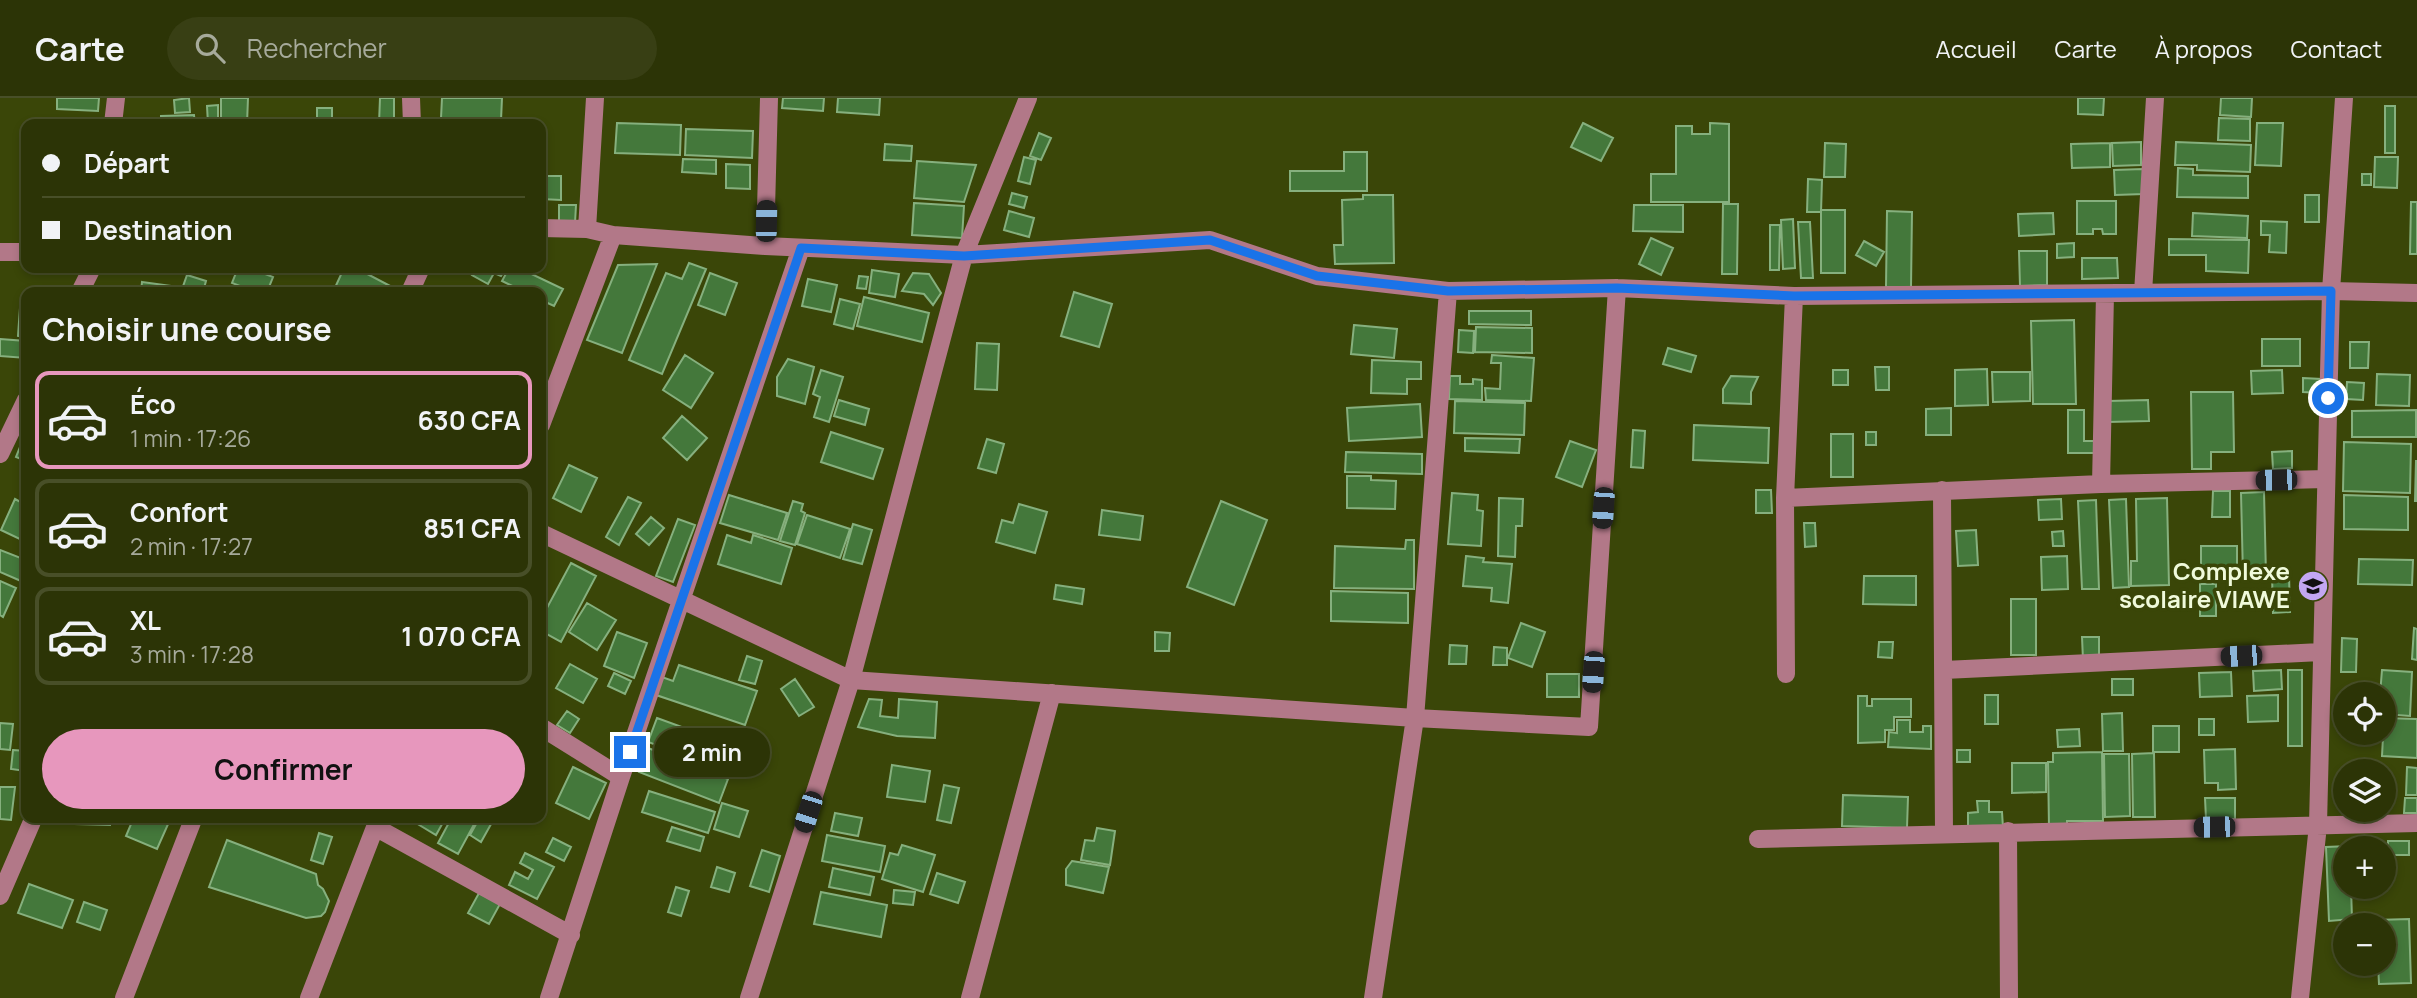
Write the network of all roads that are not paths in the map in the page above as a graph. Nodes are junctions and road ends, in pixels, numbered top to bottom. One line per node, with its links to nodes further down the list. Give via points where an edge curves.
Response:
1 (116, 98): 8 (street)
2 (411, 98): 9 (street)
3 (595, 98): 11 (street)
4 (769, 98): 13 (street)
5 (1028, 98): 17 (street)
6 (2155, 98): 21 (street)
7 (2344, 98): 20 (street)
8 (114, 119)
9 (412, 119)
10 (546, 228): 11 (street)
11 (587, 229): 12 (street)
12 (612, 235): 13 (street); 26 (street)
13 (765, 246): 14 (street)
14 (801, 248): 17 (street); 33 (street)
15 (0, 252): 16 (street)
16 (21, 252)
17 (964, 256): 19 (street, via 1210,240 1317,276); 37 (street)
18 (1617, 288): 19 (street); 24 (street); 39 (street, via 1590,727)
19 (1448, 291): 39 (street)
20 (2331, 291): 21 (street); 22 (street); 28 (street)
21 (2143, 293): 23 (street)
22 (2417, 293)
23 (2105, 294): 24 (street); 29 (street)
24 (1794, 296): 31 (street)
25 (21, 410): 27 (street)
26 (546, 412)
27 (1, 448)
28 (2326, 479): 29 (street); 34 (street)
29 (2101, 484): 30 (street)
30 (1942, 490): 31 (street); 35 (street)
31 (1785, 498): 36 (street)
32 (546, 535): 33 (street)
33 (681, 600): 37 (street); 41 (street)
34 (2321, 652): 35 (street); 47 (street)
35 (1944, 670): 49 (street)
36 (1786, 674)
37 (851, 680): 38 (street); 56 (street)
38 (1052, 693): 39 (street); 57 (street)
39 (1415, 719): 58 (street)
40 (546, 730): 41 (street)
41 (621, 777): 52 (street)
42 (31, 823): 51 (street)
43 (192, 823): 53 (street)
44 (377, 823): 54 (street)
45 (379, 823): 52 (street)
46 (2417, 823): 47 (street)
47 (2318, 825): 48 (street); 60 (street)
48 (2008, 831): 49 (street); 59 (street)
49 (1944, 834): 50 (street)
50 (1758, 839)
51 (0, 896)
52 (571, 935): 55 (street)
53 (124, 998)
54 (309, 998)
55 (549, 998)
56 (749, 998)
57 (970, 998)
58 (1373, 998)
59 (2009, 998)
60 (2300, 998)

